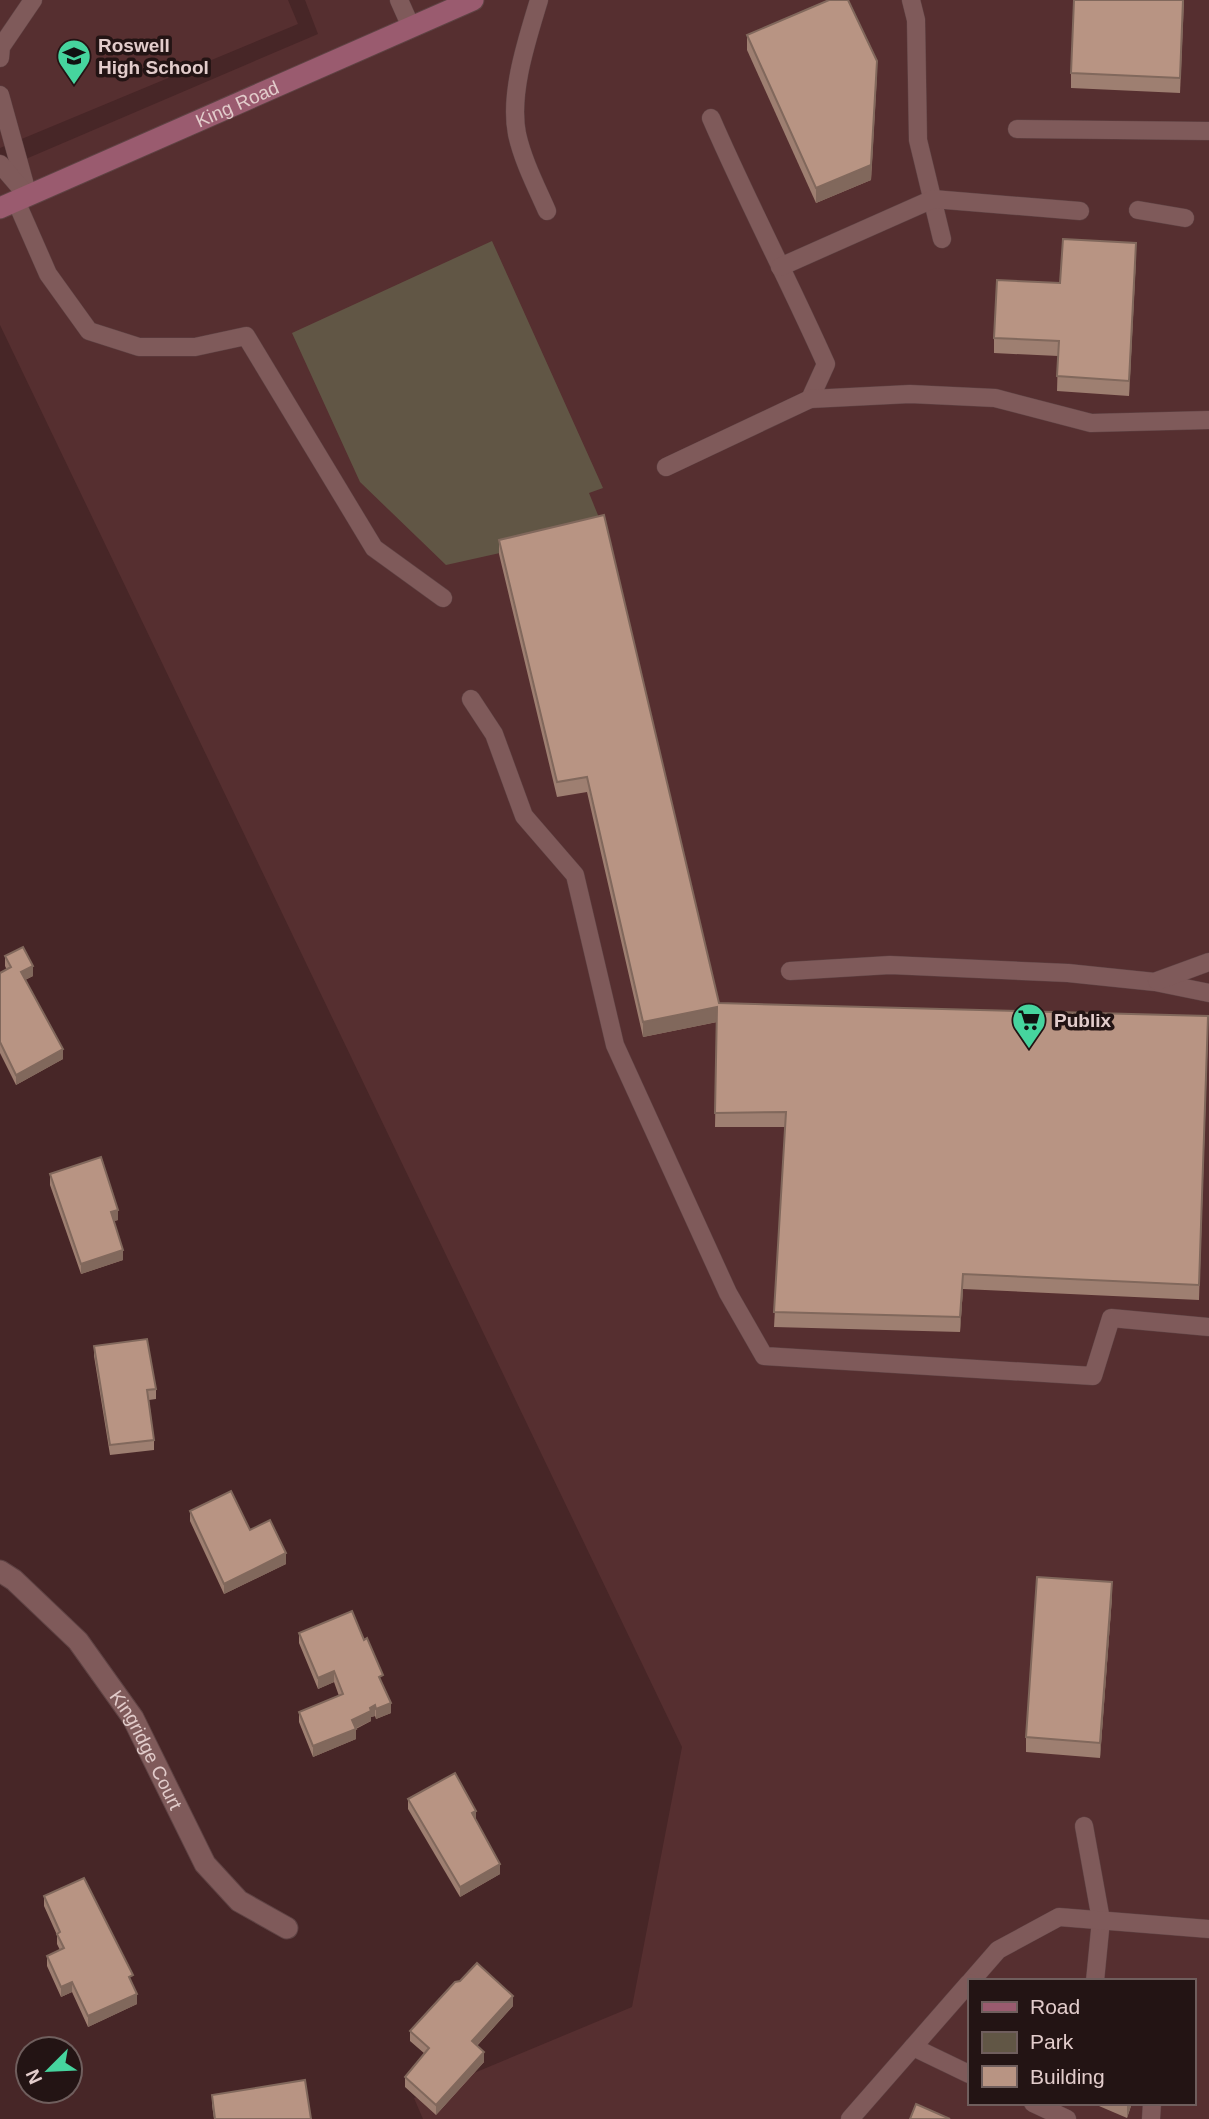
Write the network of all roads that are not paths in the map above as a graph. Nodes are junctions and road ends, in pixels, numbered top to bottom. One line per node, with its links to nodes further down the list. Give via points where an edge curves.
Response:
1 (33, 0): 7 (lane, via 1,47)
2 (399, 0): 6 (lane)
3 (473, 0): 6 (street, King Road)
4 (539, 0): 16 (lane, via 517,89 517,132)
5 (911, 0): 13 (lane, via 916,20 918,141)
6 (411, 27): 14 (street, King Road)
7 (0, 58)
8 (0, 95): 14 (lane, via 11,128)
9 (710, 118): 20 (lane)
10 (1017, 129): 11 (lane)
11 (1209, 131)
12 (0, 164): 14 (lane)
13 (933, 199): 17 (lane); 19 (lane); 20 (lane)
14 (14, 202): 24 (lane, via 48,274 89,331 139,347 195,347 246,336 374,548)
15 (1138, 210): 18 (lane)
16 (547, 211)
17 (1080, 211)
18 (1185, 218)
19 (942, 239)
20 (780, 267): 21 (lane, via 826,364)
21 (810, 399): 22 (lane, via 910,394 995,398 1091,423); 23 (lane)
22 (1209, 420)
23 (666, 467)
24 (443, 598)
25 (471, 699): 30 (lane, via 494,734 524,816 575,875 615,1045 728,1293 764,1356 1093,1376 1111,1318)
26 (1209, 962): 28 (lane)
27 (790, 971): 28 (lane, via 890,965)
28 (1155, 982): 29 (lane)
29 (1209, 993)
30 (1209, 1327)
31 (0, 1571): 34 (street, Kingridge Court, via 78,1642 133,1718 205,1864 239,1900)
32 (1084, 1826): 33 (lane)
33 (1101, 1920): 35 (lane); 36 (lane, via 1059,1917 998,1950); 37 (lane)
34 (287, 1928)
35 (1209, 1929)
36 (973, 1979)
37 (1095, 1979)
38 (968, 1984): 39 (lane)
39 (913, 2047): 40 (lane); 42 (lane)
40 (968, 2074)
41 (1037, 2105): 43 (lane)
42 (850, 2119)
43 (1067, 2119)

